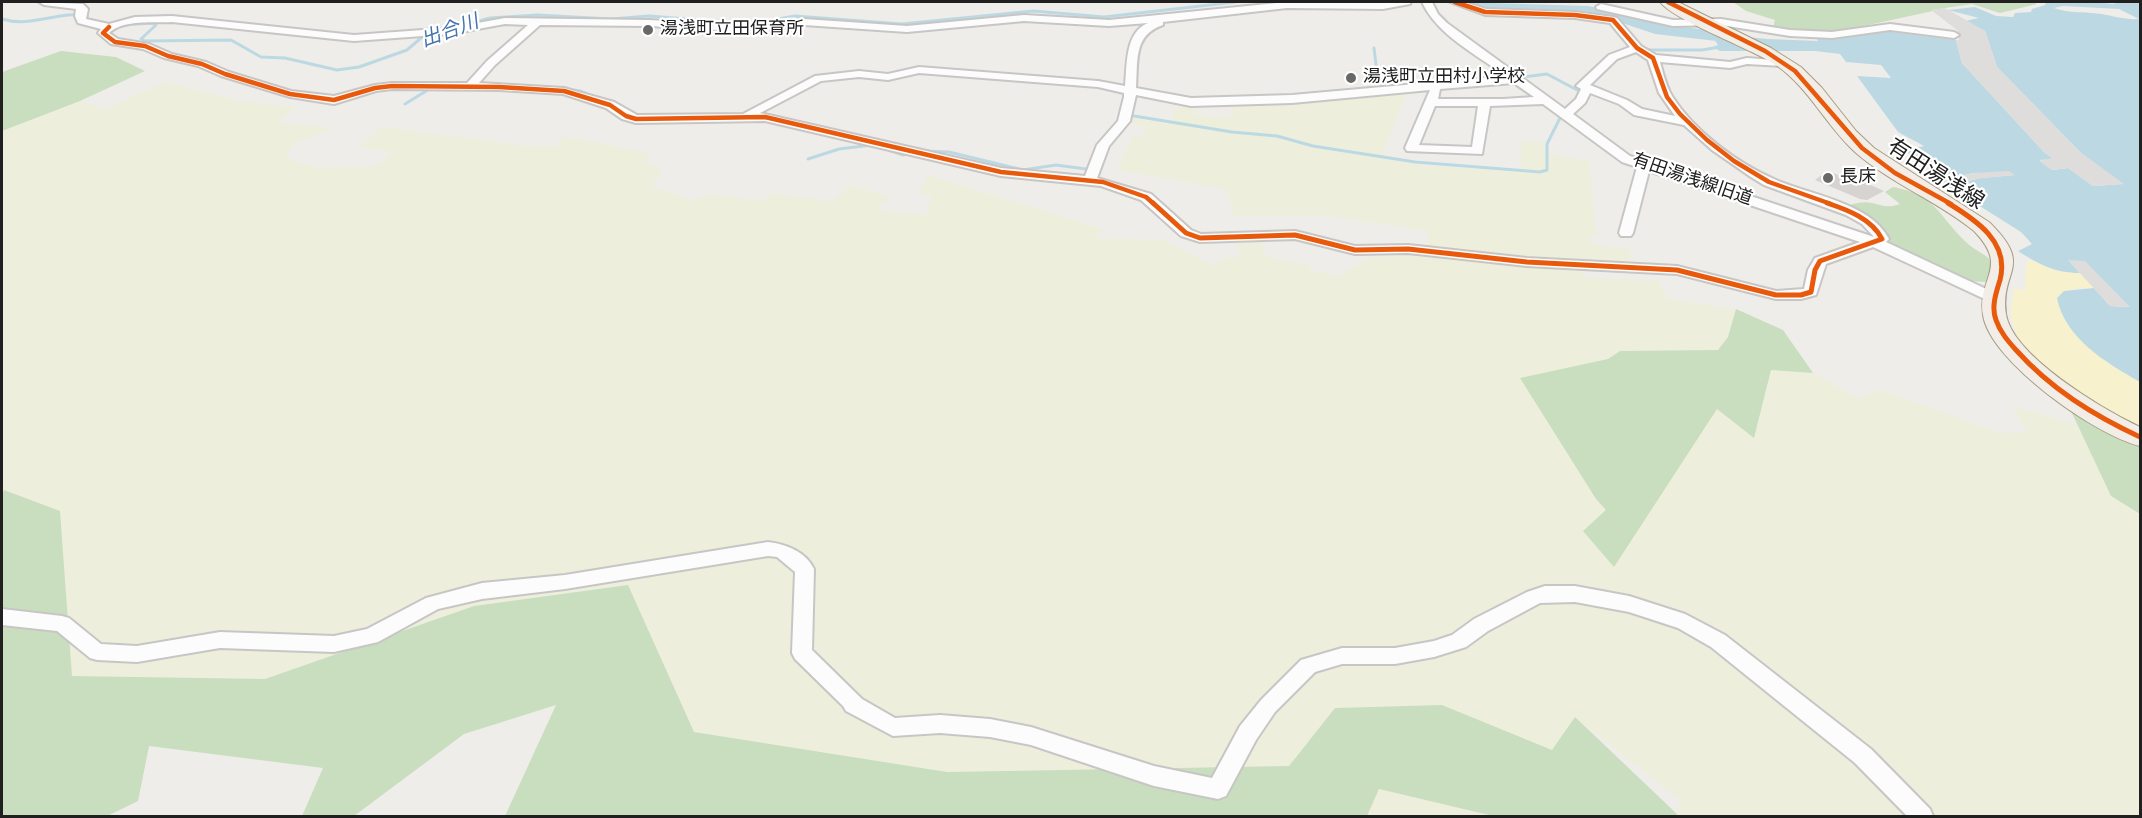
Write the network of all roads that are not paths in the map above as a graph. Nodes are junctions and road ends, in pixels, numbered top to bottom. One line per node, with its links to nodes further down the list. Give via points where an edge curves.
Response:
1 (44, 2): 11 (street, via 79,6 83,9 82,21)
2 (1406, 2): 8 (street, via 1383,6 1287,5)
3 (1427, 2): 16 (street, 有田湯浅線旧道, via 1438,21)
4 (1455, 2): 7 (street, via 1485,12 1575,15)
5 (1513, 2): 7 (street)
6 (1668, 2): 10 (main road, 有田湯浅線)
7 (1619, 11): 10 (street, via 1672,23); 13 (street)
8 (1184, 17): 9 (street, via 1099,23 1024,18 907,29 804,22 750,29); 20 (street, via 1141,31)
9 (540, 20): 11 (street, via 354,38 172,19 135,20); 17 (street)
10 (1710, 26): 12 (street, via 1730,23 1805,34 1890,27); 15 (main road, 有田湯浅線)
11 (109, 27): 17 (street, via 103,33 115,42 146,46 264,87 313,99 339,99 383,87)
12 (1954, 35)
13 (1637, 48): 14 (street); 19 (street, via 1613,57 1582,86)
14 (1653, 58): 15 (street, via 1730,65); 26 (street, via 1666,97)
15 (1776, 58): 31 (main road, 有田湯浅線, via 1808,83 1866,151 1990,235 2003,261)
16 (1516, 79): 18 (street); 21 (street, 有田湯浅線旧道)
17 (471, 86): 25 (street, via 580,94 636,119)
18 (1437, 88): 20 (street, via 1191,102); 22 (street)
19 (1587, 88): 24 (street, via 1581,101); 26 (street, via 1638,112)
20 (1130, 91): 25 (street, via 1098,84 919,70 888,77 859,74 815,79); 28 (street, via 1125,120 1103,145)
21 (1544, 100): 23 (street); 24 (street, 有田湯浅線旧道)
22 (1431, 102): 23 (street); 23 (street, via 1412,148 1478,151)
23 (1484, 103)
24 (1565, 115): 27 (street, 有田湯浅線旧道, via 1617,153)
25 (747, 116): 28 (street, via 1001,172)
26 (1688, 122): 30 (street, via 1728,156 1764,179 1822,199 1877,228 1882,235)
27 (1644, 165): 29 (street); 30 (street, 有田湯浅線旧道)
28 (1090, 180): 30 (street, via 1146,196 1194,237 1294,235 1355,250 1408,249 1527,262 1677,270 1776,295 1811,292 1820,261)
29 (1626, 234)
30 (1876, 243): 31 (street, 有田湯浅線旧道)
31 (1994, 298): 32 (main road, 有田湯浅線, via 1994,316 2001,332 2033,370 2081,407)
32 (2140, 437)
33 (2, 617): 34 (street, via 62,624 97,652 136,654 220,640 334,644 370,636 433,603 483,591 565,582 768,549 782,551 805,569 801,652 863,711 893,727 940,724 1031,736 1154,776 1218,789 1248,733 1268,706 1308,666 1342,656 1395,656 1434,649 1459,641 1534,597 1589,595 1685,622 1718,641 1863,756)
34 (1922, 816)

